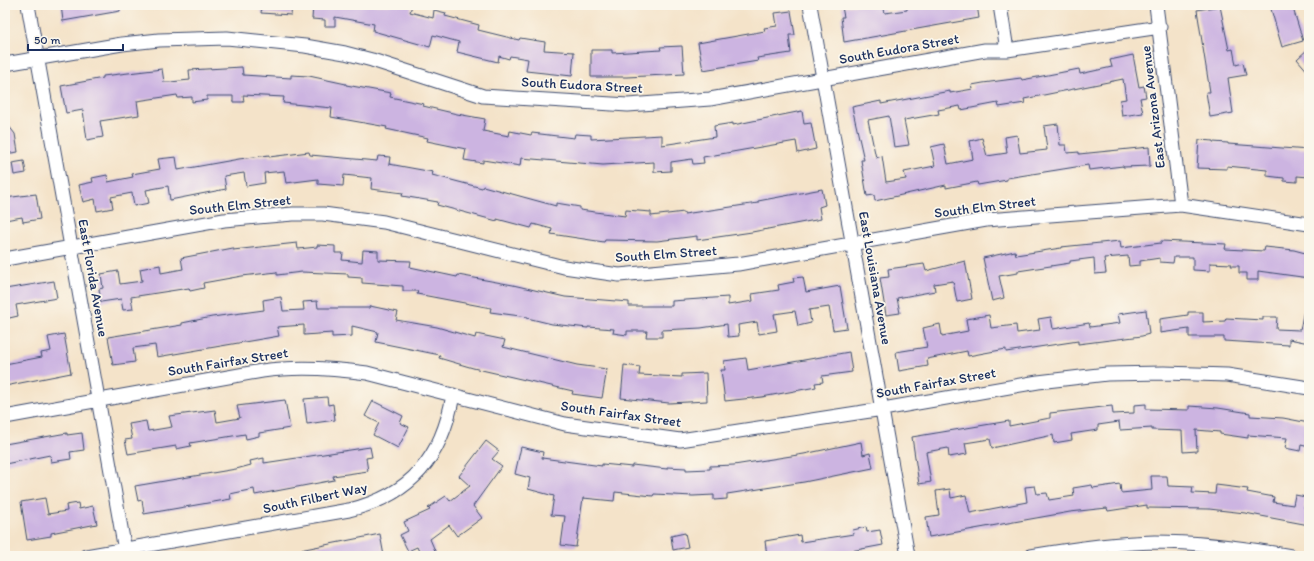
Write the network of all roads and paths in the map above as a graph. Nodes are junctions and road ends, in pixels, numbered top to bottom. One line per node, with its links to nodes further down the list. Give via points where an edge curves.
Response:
1 (28, 5): 7 (street, East Florida Avenue)
2 (810, 5): 9 (street, East Louisiana Avenue)
3 (1000, 5): 6 (street)
4 (1156, 5): 5 (street, East Arizona Avenue)
5 (1160, 27): 6 (street, South Eudora Street); 10 (street, East Arizona Avenue)
6 (1007, 50): 9 (street, South Eudora Street, via 986,50)
7 (37, 57): 8 (street, South Eudora Street); 9 (street, South Eudora Street, via 159,40 227,38 267,41 372,60 483,96 628,105 710,99); 13 (street, East Florida Avenue)
8 (5, 64)
9 (823, 79): 12 (street, East Louisiana Avenue)
10 (1181, 205): 11 (street, South Elm Street); 12 (street, South Elm Street, via 986,220)
11 (1309, 224)
12 (853, 243): 13 (street, South Elm Street, via 738,264 619,275 564,268 384,222 323,214 293,214 224,220); 18 (street, East Louisiana Avenue)
13 (71, 247): 14 (street, South Elm Street); 17 (street, East Florida Avenue)
14 (5, 259)
15 (1309, 388): 18 (street, South Fairfax Street, via 1227,375 1133,372 1038,382)
16 (453, 395): 17 (street, South Fairfax Street, via 367,373 340,369 296,368 262,370); 18 (street, South Fairfax Street, via 565,424 680,440); 20 (street, South Filbert Way, via 450,414 435,450 406,485 388,496 349,510)
17 (98, 399): 19 (street, South Fairfax Street); 20 (street, East Florida Avenue)
18 (883, 408): 22 (street, East Louisiana Avenue)
19 (5, 417)
20 (125, 553): 21 (street, South Filbert Way)
21 (86, 556)
22 (908, 556)
23 (1031, 556): 24 (street, via 1091,546 1155,542 1224,546)
24 (1291, 556)

